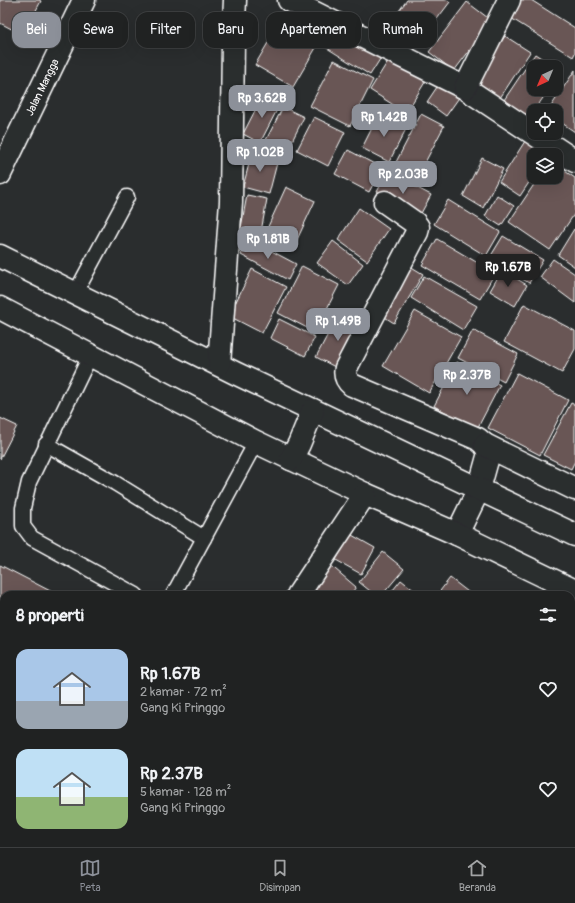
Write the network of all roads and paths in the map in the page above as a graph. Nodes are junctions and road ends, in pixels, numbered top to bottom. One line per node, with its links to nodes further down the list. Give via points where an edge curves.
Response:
1 (84, 0): 7 (street, Jalan Mangga)
2 (235, 0): 14 (street, via 231,202)
3 (288, 0): 5 (street)
4 (509, 0): 5 (street)
5 (465, 88): 6 (street)
6 (575, 161)
7 (0, 174)
8 (127, 197): 11 (lane)
9 (385, 202): 18 (street, via 415,223 418,227 417,232 346,368 346,380 352,385 478,439)
10 (0, 256): 11 (street)
11 (76, 292): 14 (street)
12 (0, 308): 13 (street)
13 (90, 356): 16 (street); 17 (lane)
14 (219, 364): 15 (street)
15 (313, 410): 19 (street); 20 (street)
16 (256, 442): 19 (street); 25 (lane)
17 (46, 444): 25 (lane); 26 (lane, via 29,482 23,508 23,526 32,538)
18 (485, 445): 20 (street, via 489,453); 21 (street)
19 (291, 459): 22 (street)
20 (479, 489): 23 (street); 24 (street)
21 (575, 489)
22 (365, 494): 23 (street); 28 (street)
23 (457, 534): 29 (street)
24 (575, 535)
25 (204, 538): 27 (lane)
26 (129, 591)
27 (175, 591)
28 (301, 591)
29 (575, 591)

